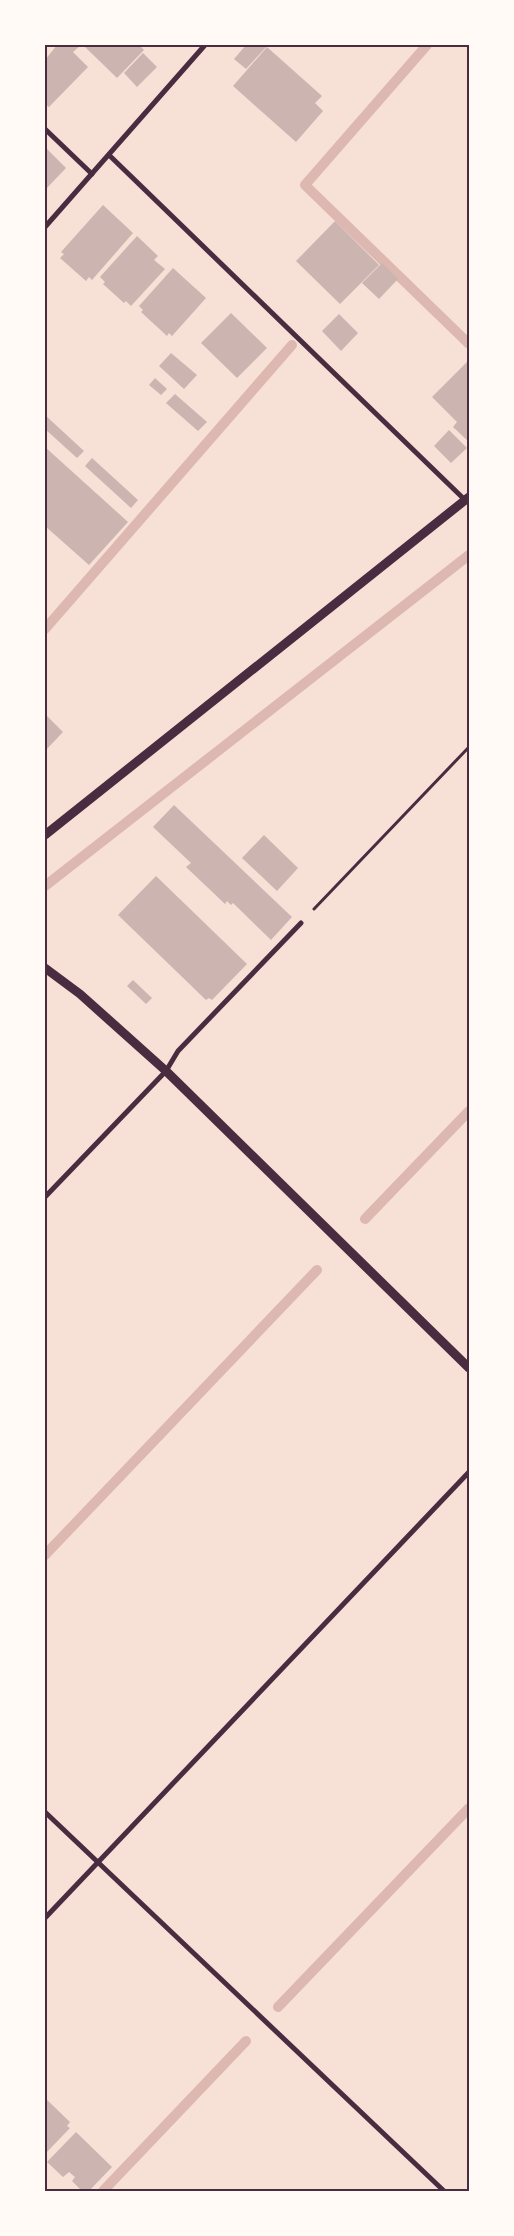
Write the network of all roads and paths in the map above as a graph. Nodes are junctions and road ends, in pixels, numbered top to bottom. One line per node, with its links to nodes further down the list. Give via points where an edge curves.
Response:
1 (205, 45): 3 (street)
2 (45, 129): 4 (street)
3 (109, 155): 4 (street); 6 (street)
4 (92, 174): 5 (street)
5 (45, 228)
6 (467, 498): 8 (street)
7 (469, 747): 9 (path)
8 (45, 835)
9 (300, 923): 11 (street, via 178,1051)
10 (45, 968): 11 (street, via 80,994)
11 (166, 1071): 12 (street); 13 (street)
12 (45, 1197)
13 (469, 1368)
14 (469, 1472): 16 (street)
15 (45, 1812): 16 (street)
16 (98, 1862): 17 (street); 18 (street)
17 (45, 1918)
18 (444, 2191)

